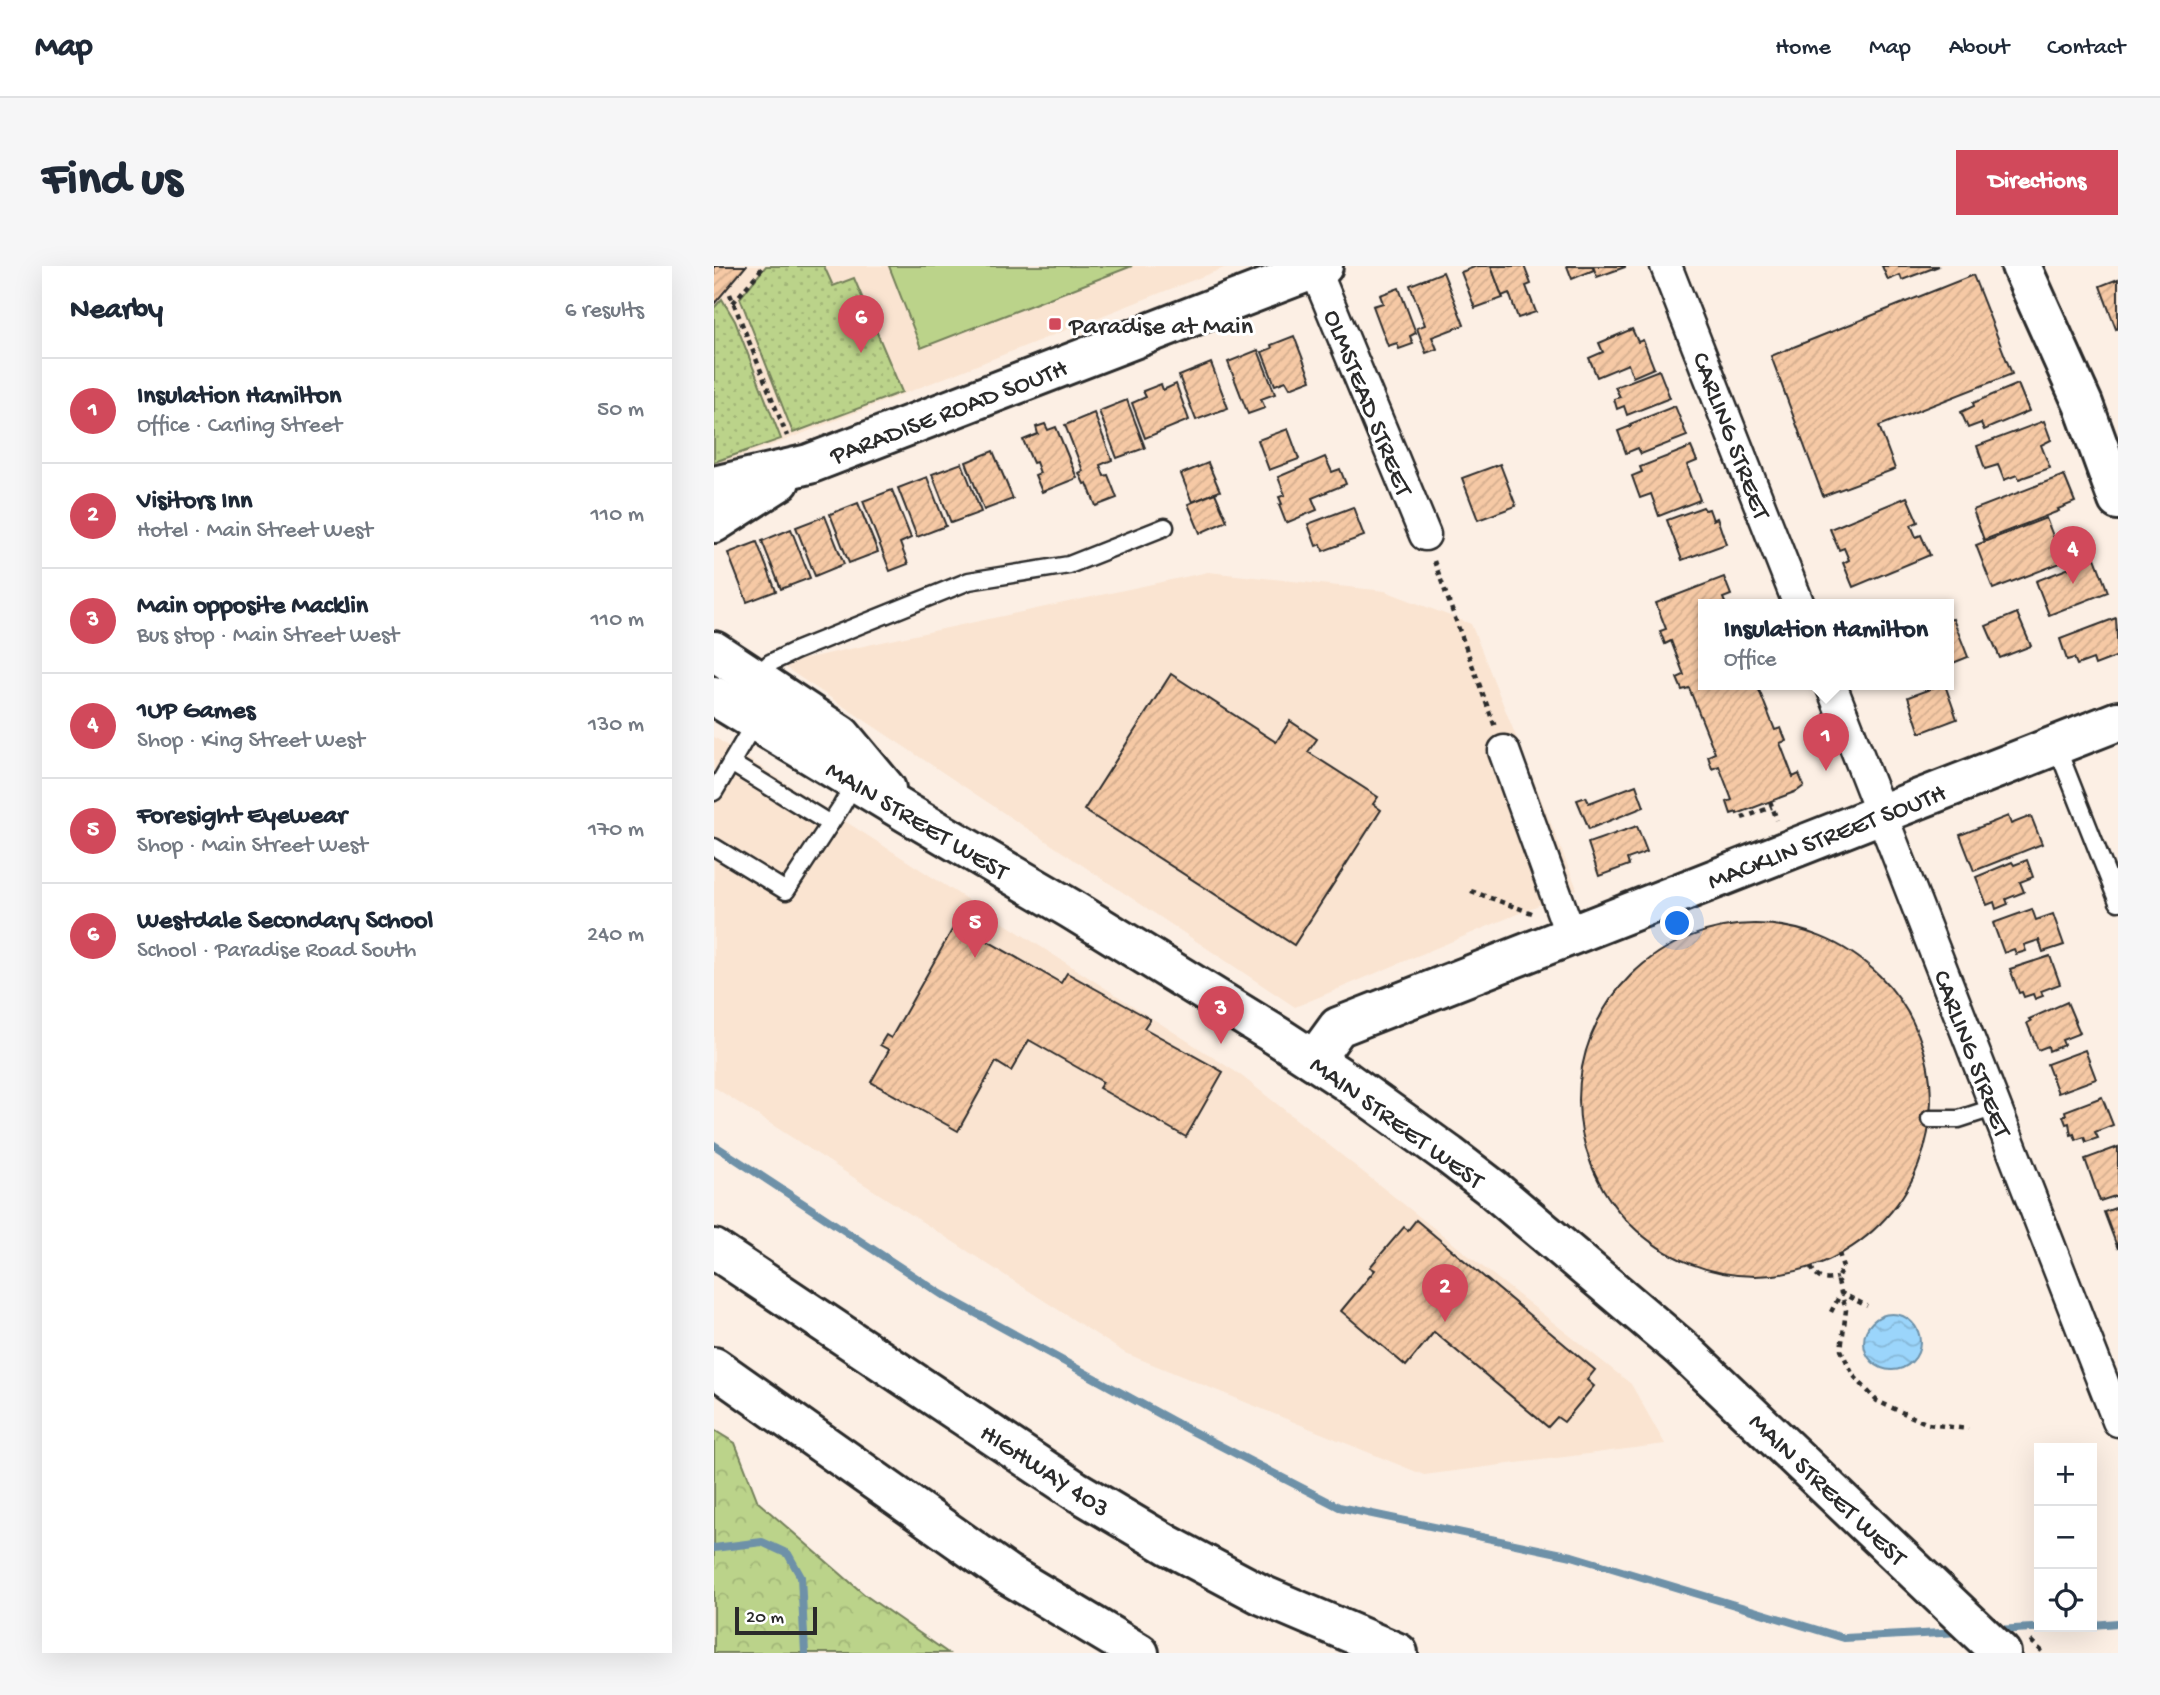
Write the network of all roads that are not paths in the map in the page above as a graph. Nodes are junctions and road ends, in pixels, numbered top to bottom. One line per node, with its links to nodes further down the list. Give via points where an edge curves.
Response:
1 (1666, 266): 12 (street, CARLING STREET)
2 (2021, 266): 5 (main road)
3 (2040, 266): 5 (main road)
4 (1319, 268): 6 (main road, PARADISE ROAD SOUTH); 11 (street, OLMSTEAD STREET)
5 (2084, 404): 8 (main road)
6 (798, 452): 7 (main road); 9 (main road)
7 (714, 486)
8 (2118, 500)
9 (714, 523)
10 (1165, 527): 14 (lane, via 1069,565 969,581 795,651 770,663)
11 (1424, 535)
12 (1797, 599)
13 (714, 651): 14 (main road)
14 (755, 678): 24 (main road, via 841,735)
15 (1833, 690): 25 (street, CARLING STREET)
16 (714, 696): 17 (main road, MAIN STREET WEST)
17 (755, 721): 21 (lane); 22 (main road, MAIN STREET WEST)
18 (2118, 721): 19 (main road, MACKLIN STREET SOUTH)
19 (2056, 745): 25 (main road, MACKLIN STREET SOUTH); 28 (lane)
20 (1504, 751): 29 (street)
21 (731, 763): 23 (lane); 26 (lane)
22 (855, 782): 24 (main road, MAIN STREET WEST); 26 (lane)
23 (714, 792)
24 (907, 813): 30 (main road, MAIN STREET WEST)
25 (1881, 813): 29 (main road, MACKLIN STREET SOUTH); 31 (street, CARLING STREET)
26 (830, 824): 27 (lane, via 786,891)
27 (714, 847)
28 (2118, 902)
29 (1572, 936): 30 (main road, MACKLIN STREET SOUTH, via 1338,1027)
30 (1314, 1060): 38 (main road, MAIN STREET WEST, via 1492,1188 1682,1349)
31 (1996, 1107): 32 (lane, via 1959,1119); 35 (street, CARLING STREET)
32 (1930, 1119)
33 (714, 1249): 37 (main road, HIGHWAY 403, via 1075,1490 1168,1545 1262,1595)
34 (714, 1367): 36 (main road, via 1007,1573)
35 (2118, 1421)
36 (1138, 1653)
37 (1398, 1653)
38 (2001, 1653)

